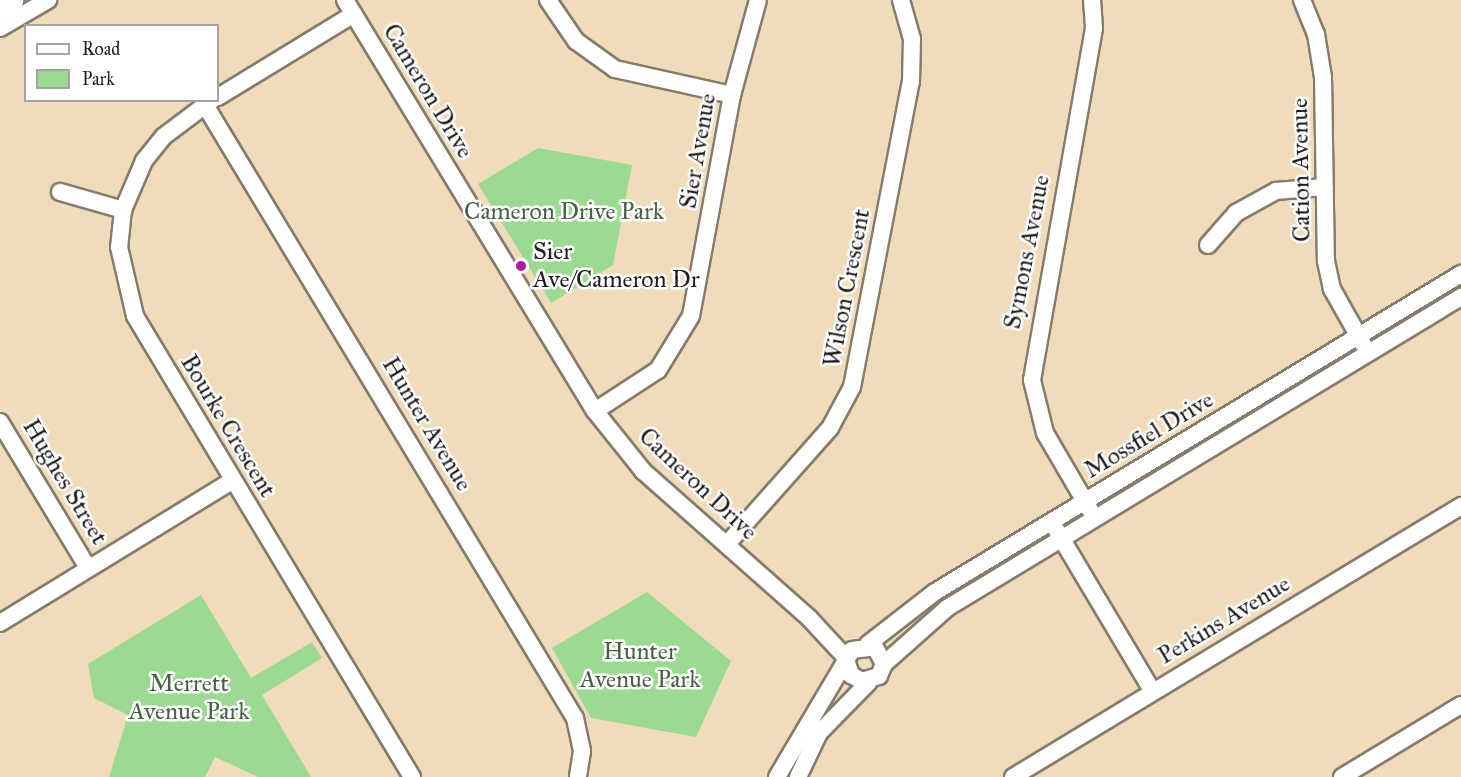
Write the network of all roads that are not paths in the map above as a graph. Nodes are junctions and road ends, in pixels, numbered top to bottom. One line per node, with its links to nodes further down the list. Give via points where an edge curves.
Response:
1 (10, 0): 8 (highway)
2 (48, 0): 10 (street)
3 (548, 0): 11 (street, via 576,41 615,69)
4 (758, 0): 11 (street, Sier Avenue)
5 (901, 0): 31 (street, Wilson Crescent, via 912,39 911,82 852,387 830,428)
6 (1092, 0): 26 (street, Symons Avenue, via 1094,28 1032,380 1045,433)
7 (1302, 0): 15 (street, Cation Avenue, via 1316,34 1323,77)
8 (0, 6)
9 (350, 7): 12 (street, Bourke Crescent); 23 (street, Cameron Drive)
10 (0, 28)
11 (732, 95): 23 (street, Sier Avenue, via 696,293 682,337 658,370)
12 (219, 96)
13 (211, 102): 17 (street, Bourke Crescent, via 164,136 144,161)
14 (213, 102): 42 (street, Hunter Avenue, via 575,718 582,752)
15 (1325, 187): 18 (street, via 1269,194 1236,213); 21 (street, Cation Avenue, via 1332,289)
16 (60, 192): 17 (street)
17 (123, 210): 25 (street, Bourke Crescent, via 119,247 135,316)
18 (1208, 245)
19 (1461, 274): 21 (street, Mossfiel Drive)
20 (1461, 297): 22 (street, Mossfiel Drive)
21 (1359, 336): 22 (street, Cation Avenue); 26 (street, Mossfiel Drive)
22 (1369, 353): 28 (street, Mossfiel Drive)
23 (595, 411): 31 (street, Cameron Drive, via 643,471)
24 (1, 424): 32 (street, Hughes Street)
25 (232, 481): 32 (street); 41 (street, Bourke Crescent)
26 (1086, 501): 28 (street, Symons Avenue); 29 (street, Mossfiel Drive)
27 (1461, 506): 39 (street, Perkins Avenue)
28 (1095, 519): 30 (street, Mossfiel Drive)
29 (1052, 522): 30 (street); 35 (street, Mossfiel Drive, via 935,592)
30 (1062, 539): 37 (street, Mossfiel Drive, via 947,608); 39 (street)
31 (727, 544): 33 (street, Cameron Drive)
32 (88, 568): 34 (street)
33 (810, 619): 35 (street, Cameron Drive, via 850,644); 36 (street, Cameron Drive)
34 (0, 623)
35 (865, 644): 36 (street); 37 (street, via 880,651)
36 (847, 661): 38 (street, via 856,679); 43 (street)
37 (884, 664): 38 (street)
38 (868, 682): 44 (street, via 819,733)
39 (1153, 692): 45 (street, Perkins Avenue)
40 (1461, 705): 46 (street)
41 (412, 777)
42 (578, 777)
43 (777, 777)
44 (798, 777)
45 (1013, 777)
46 (1342, 777)

